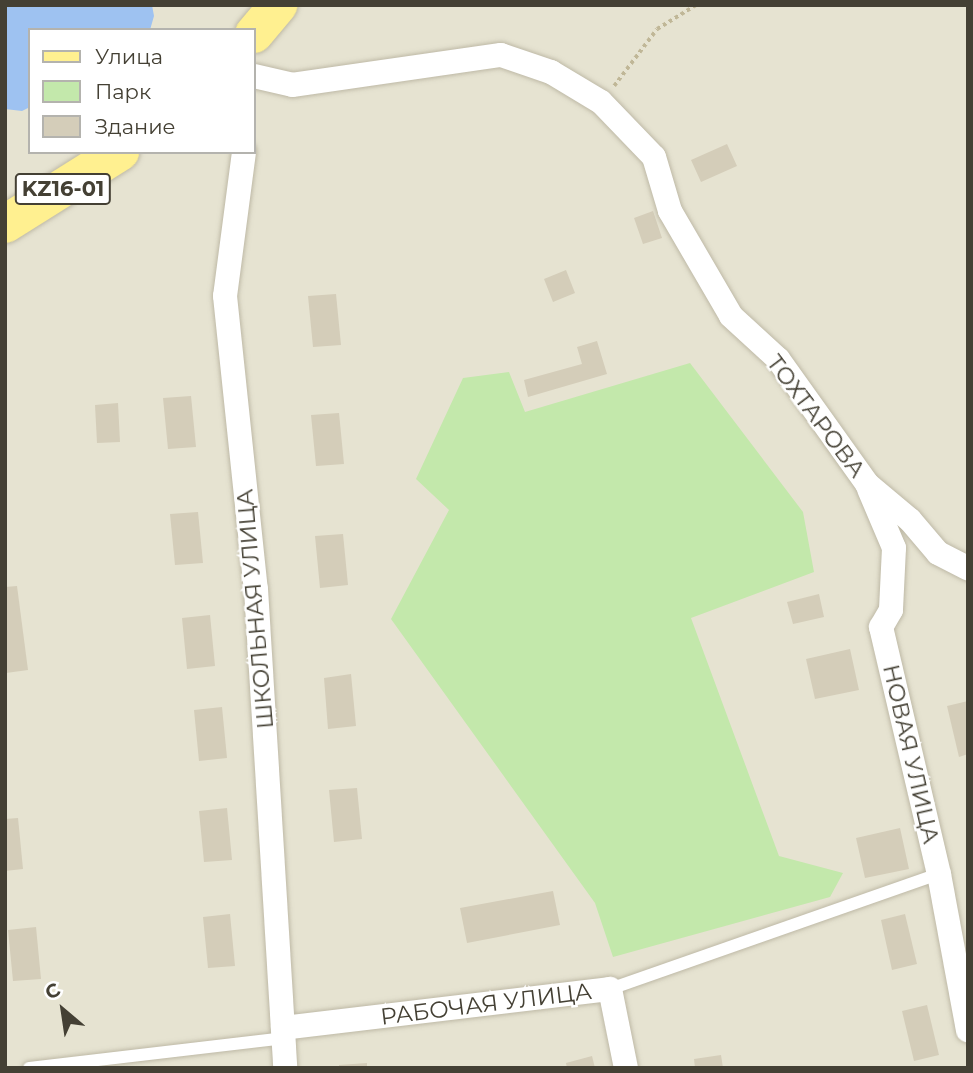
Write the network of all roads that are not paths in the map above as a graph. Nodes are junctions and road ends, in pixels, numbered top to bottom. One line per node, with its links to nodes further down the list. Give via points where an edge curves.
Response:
1 (278, 5): 2 (main road)
2 (256, 32)
3 (256, 76): 7 (street, ТОХТАРОВА, via 292,85 500,55 551,72 601,102 653,158 670,211 731,316 778,359)
4 (117, 154): 6 (main road, KZ16-01)
5 (244, 154): 12 (street, ШКОЛЬНАЯ УЛИЦА, via 225,296 256,589)
6 (5, 224)
7 (867, 484): 8 (street, ТОХТАРОВА, via 910,520 938,553); 9 (street, НОВАЯ УЛИЦА, via 894,548 891,610 881,627)
8 (968, 568)
9 (939, 874): 10 (lane); 11 (street, НОВАЯ УЛИЦА)
10 (610, 989): 12 (street, РАБОЧАЯ УЛИЦА); 15 (street, РАБОЧАЯ УЛИЦА)
11 (968, 1030)
12 (283, 1033): 13 (lane); 14 (street, ШКОЛЬНАЯ УЛИЦА)
13 (29, 1068)
14 (285, 1068)
15 (626, 1068)

